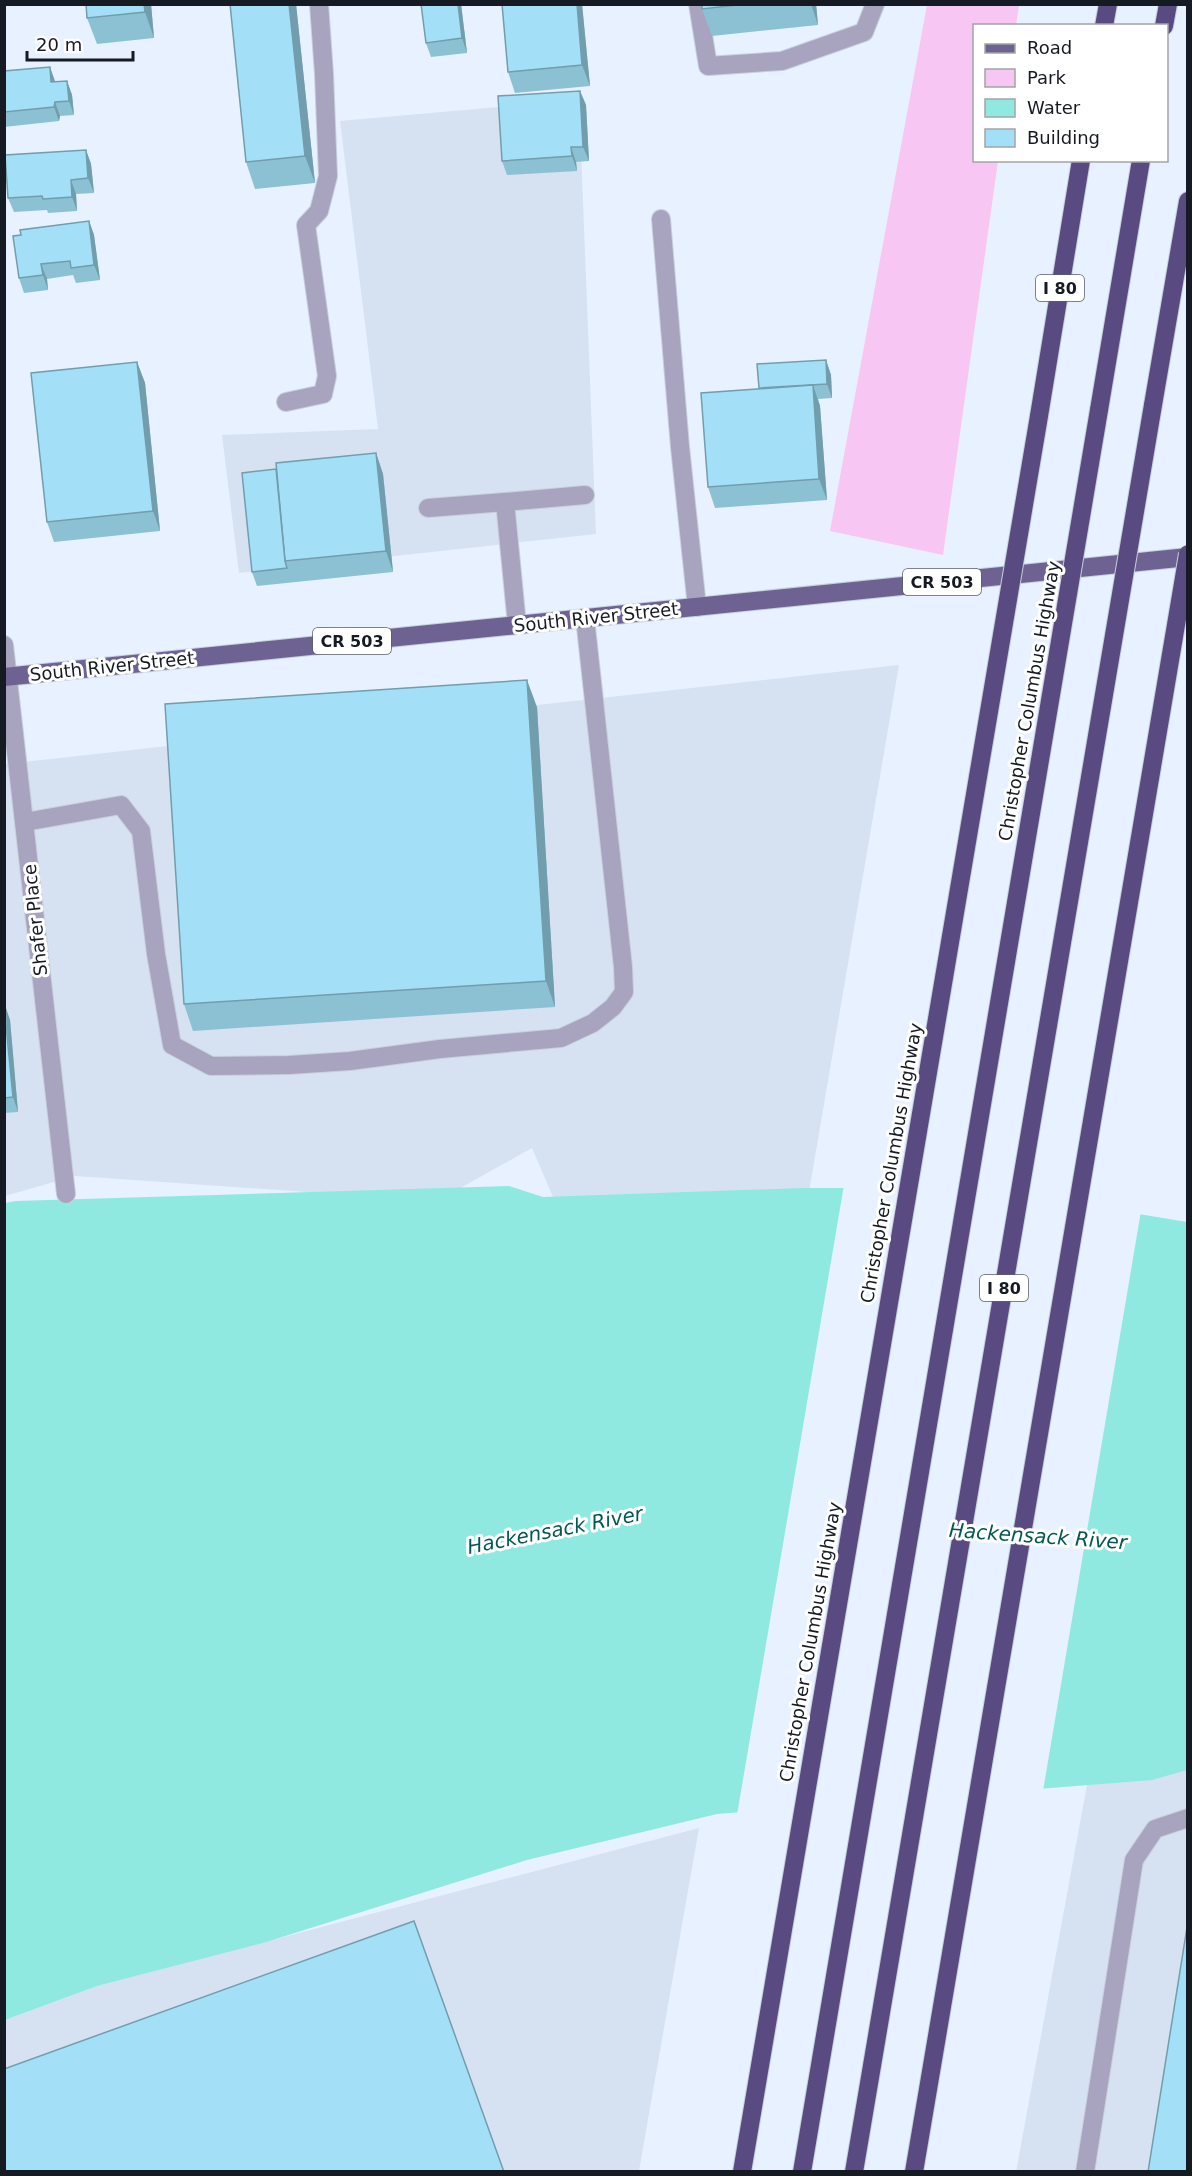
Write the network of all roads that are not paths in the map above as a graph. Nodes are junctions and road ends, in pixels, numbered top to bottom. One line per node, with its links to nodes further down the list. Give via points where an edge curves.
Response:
1 (319, 4): 12 (street, via 328,176 319,211 306,225 327,376 322,394)
2 (698, 4): 3 (street, via 708,66 782,61 864,32)
3 (875, 4)
4 (1108, 4): 6 (highway)
5 (1168, 4): 7 (highway)
6 (1104, 24)
7 (1164, 24)
8 (1082, 162): 25 (highway, Christopher Columbus Highway / I 80, bridge)
9 (1141, 162): 26 (highway, Christopher Columbus Highway / I 80, bridge)
10 (1188, 201): 27 (highway, I 80, bridge)
11 (661, 219): 17 (street)
12 (286, 402)
13 (585, 495): 14 (street)
14 (505, 502): 15 (street); 19 (street)
15 (428, 508)
16 (1188, 556): 17 (main road, South River Street / CR 503); 28 (highway, bridge)
17 (697, 607): 18 (main road, South River Street / CR 503)
18 (585, 618): 19 (main road, South River Street / CR 503); 22 (street, via 624,992 593,1023 561,1038 350,1061 211,1066 172,1045 141,831 121,805)
19 (517, 625): 21 (main road, South River Street / CR 503)
20 (4, 645): 21 (street, Shafer Place)
21 (6, 676): 22 (street, Shafer Place)
22 (25, 822): 23 (street, Shafer Place)
23 (66, 1194)
24 (1188, 1818): 29 (street, via 1155,1829 1134,1860)
25 (742, 2172)
26 (802, 2172)
27 (854, 2172)
28 (914, 2172)
29 (1085, 2172)

